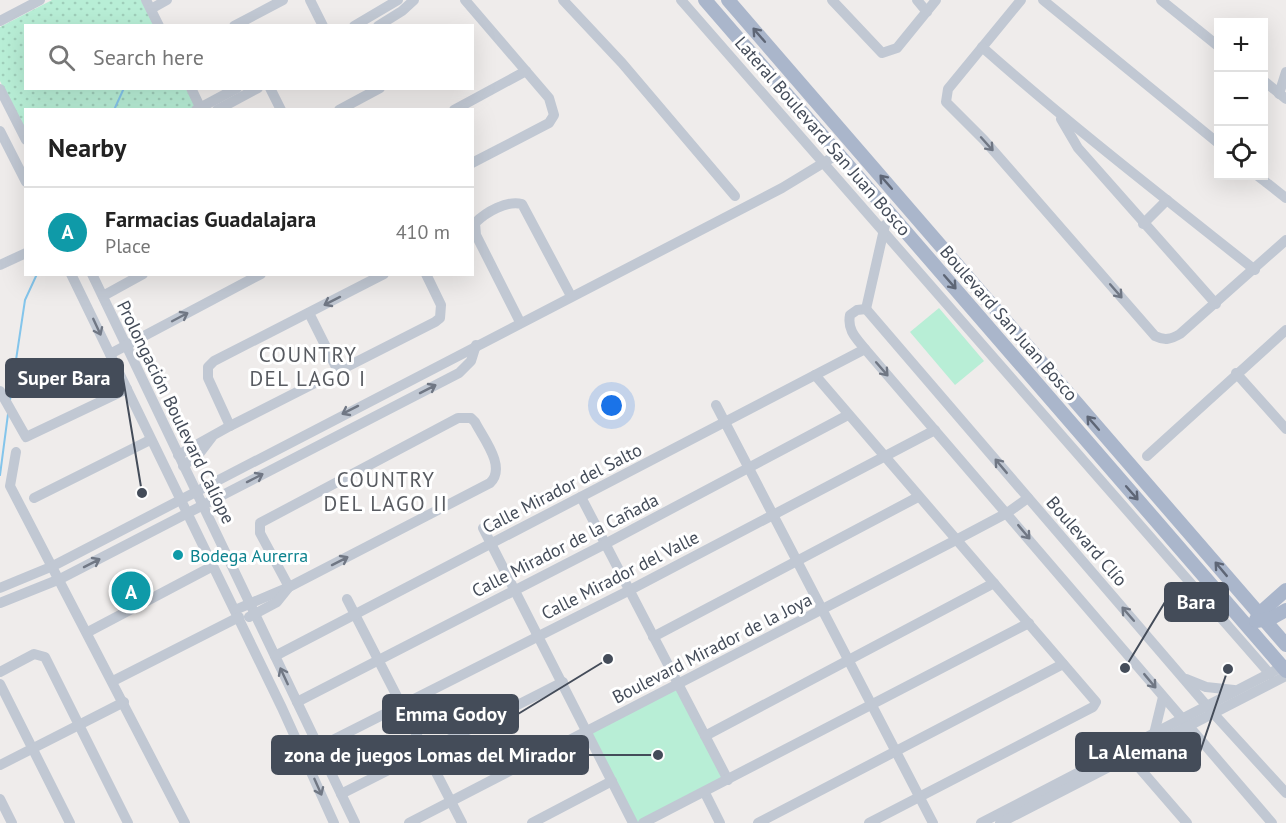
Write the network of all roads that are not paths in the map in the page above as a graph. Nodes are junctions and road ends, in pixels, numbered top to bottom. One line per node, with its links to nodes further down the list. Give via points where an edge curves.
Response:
1 (40, 0): 21 (street)
2 (167, 0): 18 (street)
3 (283, 0): 23 (street)
4 (310, 0): 24 (street)
5 (398, 0): 25 (street)
6 (414, 0): 26 (street)
7 (465, 0): 20 (street)
8 (563, 0): 54 (street)
9 (681, 0): 51 (street, Lateral Boulevard San Juan Bosco)
10 (705, 0): 49 (main road, Boulevard San Juan Bosco)
11 (728, 0): 59 (main road, Boulevard San Juan Bosco, one-way to 11)
12 (832, 0): 19 (street, via 882,53 897,48)
13 (917, 0): 19 (street)
14 (936, 0): 19 (street)
15 (1021, 0): 29 (street)
16 (1043, 0): 48 (street)
17 (1161, 0): 28 (street)
18 (149, 5): 22 (street)
19 (927, 12)
20 (478, 16): 27 (street); 30 (street)
21 (0, 21)
22 (158, 24)
23 (238, 24)
24 (322, 24)
25 (357, 24)
26 (381, 24)
27 (471, 24)
28 (1214, 43)
29 (982, 47): 45 (street); 74 (street, one-way to 74, via 948,88 946,102 984,140 1155,336 1172,339)
30 (526, 71): 44 (street); 50 (street, via 549,98 554,115 549,123)
31 (1286, 72): 39 (street)
32 (1268, 85): 39 (street)
33 (0, 89): 47 (street)
34 (192, 90): 40 (street)
35 (233, 90): 40 (street)
36 (254, 90): 41 (street)
37 (271, 90): 42 (street)
38 (376, 90): 43 (street)
39 (1283, 97)
40 (198, 108)
41 (221, 108)
42 (280, 108)
43 (343, 108)
44 (458, 108)
45 (1059, 116): 56 (street, via 1091,137); 58 (street, via 1078,148)
46 (0, 130): 52 (street)
47 (24, 136)
48 (1214, 140)
49 (838, 154): 51 (street); 57 (main road, Boulevard San Juan Bosco)
50 (474, 162)
51 (824, 162): 60 (street, Lateral Boulevard San Juan Bosco); 73 (street, via 782,188)
52 (24, 178)
53 (1263, 180): 55 (street)
54 (735, 196)
55 (1286, 198)
56 (1167, 200): 58 (street); 65 (street)
57 (888, 211): 60 (street); 61 (main road, Boulevard San Juan Bosco)
58 (1143, 224): 74 (street)
59 (925, 226): 61 (main road); 122 (main road, Boulevard San Juan Bosco, one-way to 59)
60 (884, 230): 75 (street); 151 (street, Lateral Boulevard San Juan Bosco)
61 (912, 237): 128 (main road, Boulevard San Juan Bosco, one-way to 128)
62 (1286, 240): 65 (street)
63 (24, 254): 64 (street)
64 (0, 265)
65 (1255, 270): 74 (street)
66 (72, 276): 82 (street, Prolongación Boulevard Calíope, one-way to 82)
67 (93, 276): 72 (street, Prolongación Boulevard Calíope)
68 (139, 276): 72 (street)
69 (257, 276): 79 (street, one-way to 69)
70 (380, 276): 76 (street, one-way to 76)
71 (427, 276): 83 (street, via 441,305 440,318)
72 (103, 296): 79 (street, Prolongación Boulevard Calíope)
73 (571, 297): 77 (street); 77 (street, via 526,208 515,202 499,208 475,222 474,229)
74 (1216, 304)
75 (866, 309): 81 (street, via 856,310 849,322 850,330); 106 (street, Boulevard Clío, one-way to 75)
76 (309, 313): 83 (street); 91 (street, via 208,367 208,378)
77 (520, 322): 80 (street)
78 (1286, 330): 84 (street)
79 (127, 345): 82 (street); 97 (street, Prolongación Boulevard Calíope)
80 (476, 345): 102 (street, one-way to 102); 108 (street, one-way to 80, via 459,373 471,361)
81 (865, 349): 85 (street, Calle Mirador del Salto); 92 (street, one-way to 92)
82 (110, 354): 86 (street, Prolongación Boulevard Calíope)
83 (338, 371): 91 (street)
84 (1236, 373): 93 (street); 98 (street)
85 (814, 375): 89 (street); 90 (street, Calle Mirador del Salto)
86 (127, 389): 87 (street, via 26,436); 95 (street, Prolongación Boulevard Calíope)
87 (0, 391)
88 (716, 405): 90 (street)
89 (848, 415): 99 (street); 101 (street, Calle Mirador de la Cañada)
90 (724, 422): 101 (street); 103 (street, Calle Mirador del Salto)
91 (230, 426): 94 (street)
92 (935, 429): 99 (street, Calle Mirador del Valle); 109 (street)
93 (1286, 429)
94 (214, 435): 97 (street); 100 (street)
95 (150, 440): 105 (street); 107 (street, Prolongación Boulevard Calíope)
96 (15, 452): 117 (street, via 10,486)
97 (178, 455): 100 (street, Prolongación Boulevard Calíope)
98 (1147, 456)
99 (884, 457): 104 (street); 111 (street, Calle Mirador del Valle)
100 (183, 466): 102 (street, Prolongación Boulevard Calíope)
101 (749, 468): 111 (street); 115 (street, Calle Mirador de la Cañada)
102 (195, 491): 107 (street); 108 (street, Prolongación Boulevard Calíope)
103 (580, 497): 114 (street, Calle Mirador del Salto); 115 (street)
104 (918, 497): 113 (street); 116 (street)
105 (34, 498)
106 (1028, 498): 109 (street, Boulevard Mirador de la Joya); 153 (street, Boulevard Clío, one-way to 106)
107 (180, 500): 110 (street, Prolongación Boulevard Calíope); 117 (street)
108 (202, 505): 110 (street); 132 (street, Prolongación Boulevard Calíope)
109 (1007, 513): 113 (street, Boulevard Mirador de la Joya); 159 (street, one-way to 159)
110 (187, 514): 118 (street, Prolongación Boulevard Calíope); 119 (street, one-way to 110)
111 (774, 514): 116 (street); 126 (street, Calle Mirador del Valle)
112 (483, 528): 114 (street)
113 (956, 540): 120 (street); 133 (street, Boulevard Mirador de la Joya)
114 (491, 543): 125 (street); 136 (street, Calle Mirador del Salto)
115 (605, 543): 125 (street, Calle Mirador de la Cañada); 126 (street)
116 (797, 560): 133 (street); 144 (street)
117 (53, 566): 119 (street); 124 (street)
118 (213, 566): 137 (street, Prolongación Boulevard Calíope); 142 (street)
119 (60, 579): 131 (street); 142 (street)
120 (994, 582): 141 (street); 148 (street)
121 (1286, 584): 130 (main road, via 1265,600)
122 (1236, 586): 128 (main road, via 1236,598); 130 (main road, Boulevard San Juan Bosco)
123 (289, 587): 123 (street, one-way to 123, via 490,483 497,467 475,422 458,418 260,523 260,533); 132 (street); 135 (street, via 277,602)
124 (0, 588)
125 (515, 589): 143 (street); 149 (street, Calle Mirador de la Cañada)
126 (630, 590): 143 (street, Calle Mirador del Valle); 144 (street)
127 (1286, 590): 140 (main road)
128 (1222, 597): 139 (main road, Boulevard San Juan Bosco)
129 (347, 599): 136 (street)
130 (1246, 599): 140 (main road, Boulevard San Juan Bosco)
131 (0, 603)
132 (249, 603): 135 (street, Prolongación Boulevard Calíope); 137 (street)
133 (822, 609): 148 (street); 156 (street, Boulevard Mirador de la Joya)
134 (1286, 610): 140 (main road)
135 (255, 614): 137 (street); 147 (street, Prolongación Boulevard Calíope)
136 (355, 615): 147 (street, Calle Mirador del Salto); 149 (street)
137 (238, 616): 154 (street); 189 (street, Prolongación Boulevard Calíope, one-way to 189)
138 (1286, 616): 146 (main road)
139 (1240, 618): 140 (main road); 145 (main road, Boulevard San Juan Bosco)
140 (1260, 619): 145 (main road); 146 (main road, Boulevard San Juan Bosco)
141 (1029, 623): 150 (street); 162 (street)
142 (88, 632): 154 (street)
143 (539, 636): 155 (street); 163 (street, Calle Mirador del Valle)
144 (653, 636): 156 (street)
145 (1258, 639): 151 (main road, Boulevard San Juan Bosco)
146 (1285, 644)
147 (275, 656): 161 (street, Prolongación Boulevard Calíope, one-way to 147)
148 (848, 659): 162 (street); 169 (street)
149 (378, 661): 161 (street, Calle Mirador de la Cañada); 163 (street)
150 (1063, 664): 173 (street); 181 (street, via 1094,698 1095,705)
151 (1282, 670): 158 (street); 164 (street)
152 (0, 672): 166 (street, via 34,654 45,657)
153 (1181, 676): 158 (street, via 1214,689); 164 (street, Boulevard Clío)
154 (113, 681): 160 (street)
155 (563, 682): 167 (street); 172 (street)
156 (677, 683): 167 (street, Boulevard Mirador de la Joya); 169 (street)
157 (0, 684): 171 (street)
158 (1241, 689): 164 (street)
159 (1163, 697): 165 (street); 168 (street)
160 (124, 702): 166 (street); 188 (street)
161 (297, 702): 170 (street, Prolongación Boulevard Calíope)
162 (872, 705): 173 (street); 176 (street)
163 (401, 706): 170 (street, Calle Mirador del Valle); 172 (street)
164 (1210, 710): 165 (street); 179 (street, Boulevard Clío)
165 (1185, 723): 168 (street); 174 (street); 203 (street)
166 (79, 726): 171 (street); 187 (street)
167 (587, 731): 177 (street); 183 (street, Boulevard Mirador de la Joya)
168 (1154, 734): 200 (street)
169 (705, 736): 176 (street)
170 (319, 747): 180 (street, Prolongación Boulevard Calíope)
171 (33, 750): 175 (street); 186 (street)
172 (425, 752): 180 (street); 183 (street)
173 (895, 752): 181 (street); 197 (street)
174 (1130, 756): 201 (street); 202 (street)
175 (0, 765)
176 (728, 780): 178 (street)
177 (612, 781): 193 (street); 194 (street)
178 (705, 793): 184 (street); 196 (street)
179 (1286, 793)
180 (341, 794): 190 (street, Prolongación Boulevard Calíope)
181 (920, 797): 198 (street); 199 (street)
182 (0, 799): 185 (street)
183 (450, 802): 191 (street, Boulevard Mirador de la Joya); 192 (street)
184 (659, 820): 195 (street)
185 (12, 823)
186 (70, 823)
187 (128, 823)
188 (185, 823)
189 (334, 823)
190 (355, 823)
191 (410, 823)
192 (462, 823)
193 (532, 823)
194 (633, 823)
195 (643, 823)
196 (720, 823)
197 (758, 823)
198 (869, 823)
199 (933, 823)
200 (981, 823)
201 (1000, 823)
202 (1187, 823)
203 (1272, 823)

